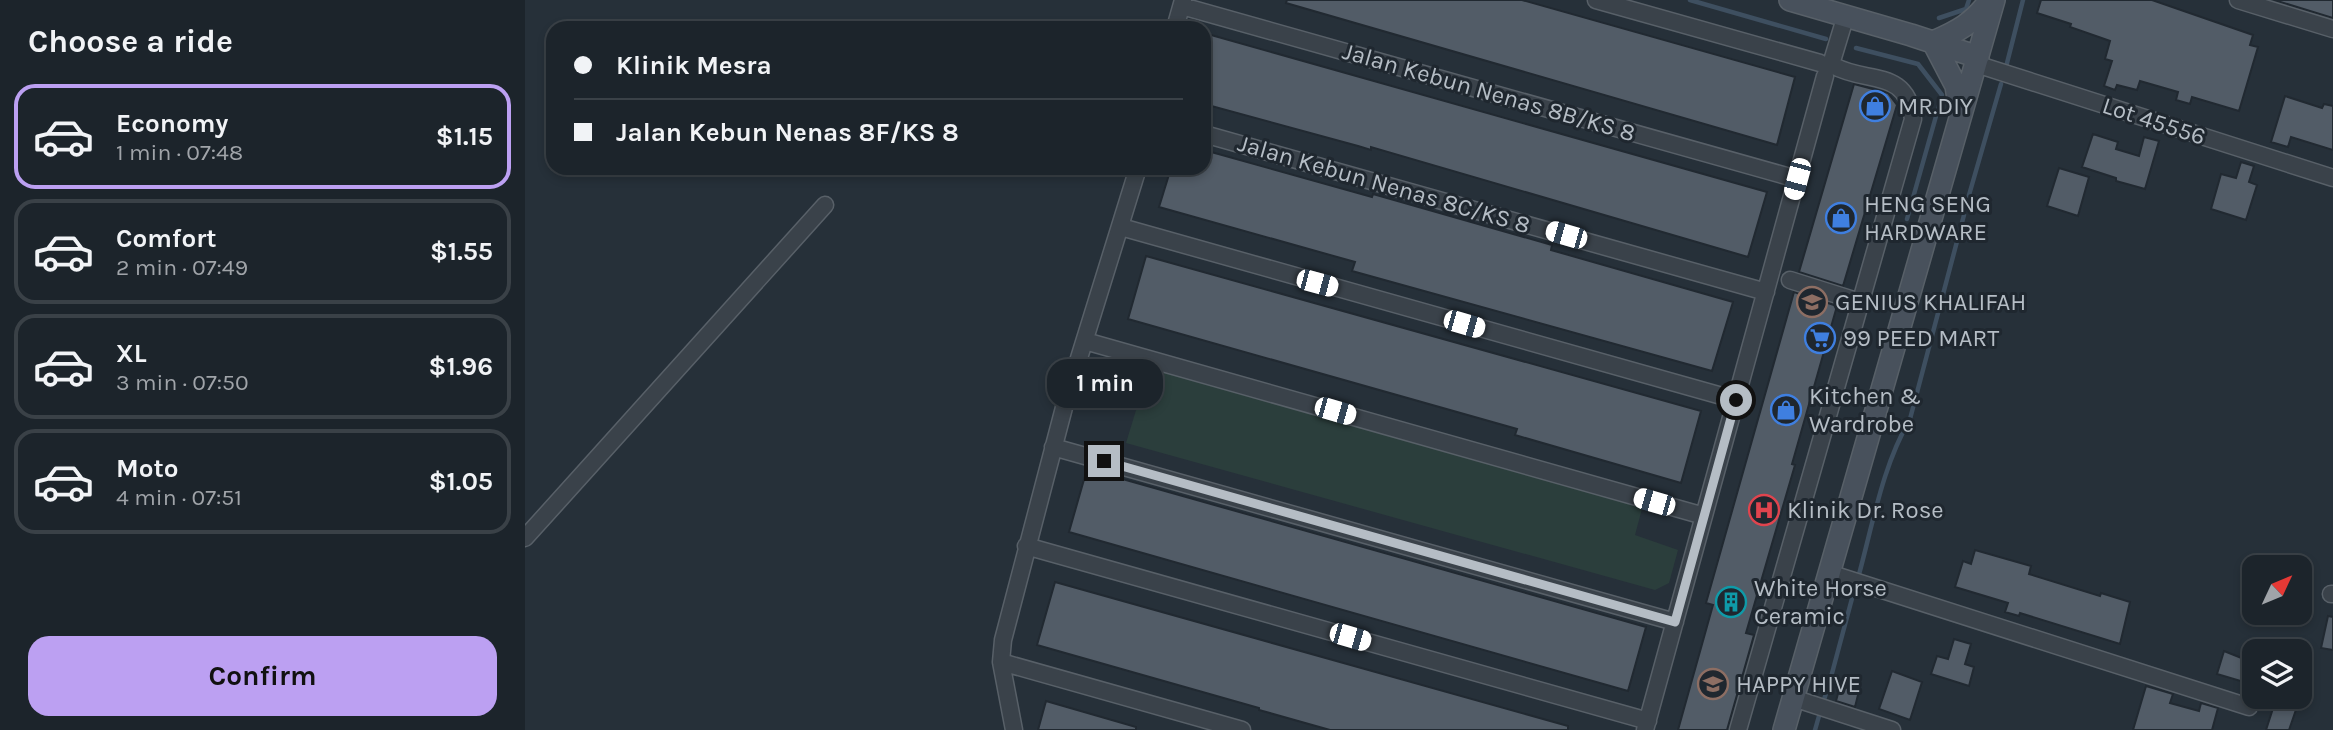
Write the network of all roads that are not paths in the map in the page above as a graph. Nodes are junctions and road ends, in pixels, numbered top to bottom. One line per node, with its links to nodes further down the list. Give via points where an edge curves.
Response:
1 (1596, 0): 11 (street)
2 (1790, 0): 6 (main road)
3 (1992, 0): 9 (main road, via 1969,24); 10 (main road)
4 (2238, 0): 8 (street)
5 (1183, 3): 7 (street); 16 (street, Jalan Kebun Nenas 8B/KS 8)
6 (1846, 15): 9 (main road); 11 (street)
7 (1177, 21)
8 (2333, 29)
9 (1933, 42): 10 (main road); 12 (main road, via 1956,86)
10 (1977, 60): 12 (main road); 15 (street, Lot 45556)
11 (1826, 67): 16 (street); 21 (street, via 1892,82 1903,90 1912,109 1913,119)
12 (1961, 116): 28 (main road)
13 (1211, 136): 20 (street, Jalan Kebun Nenas 8C/KS 8)
14 (1136, 175): 18 (street)
15 (2333, 178)
16 (1797, 179): 20 (street)
17 (825, 205): 26 (street)
18 (1121, 227): 22 (street); 23 (street)
19 (1790, 280): 21 (street)
20 (1766, 292): 23 (street)
21 (1860, 302): 36 (street)
22 (1085, 341): 24 (street); 25 (street)
23 (1736, 400): 25 (street)
24 (1053, 447): 27 (street); 29 (street)
25 (1704, 516): 29 (street)
26 (525, 538)
27 (1026, 546): 30 (street); 33 (street)
28 (1829, 573): 31 (main road); 32 (street)
29 (1675, 622): 33 (street)
30 (1001, 662): 34 (street); 35 (street)
31 (1793, 698): 37 (main road); 38 (street)
32 (2242, 705)
33 (1646, 725)
34 (1014, 730)
35 (1242, 730)
36 (1738, 730)
37 (1784, 730)
38 (1892, 730)

